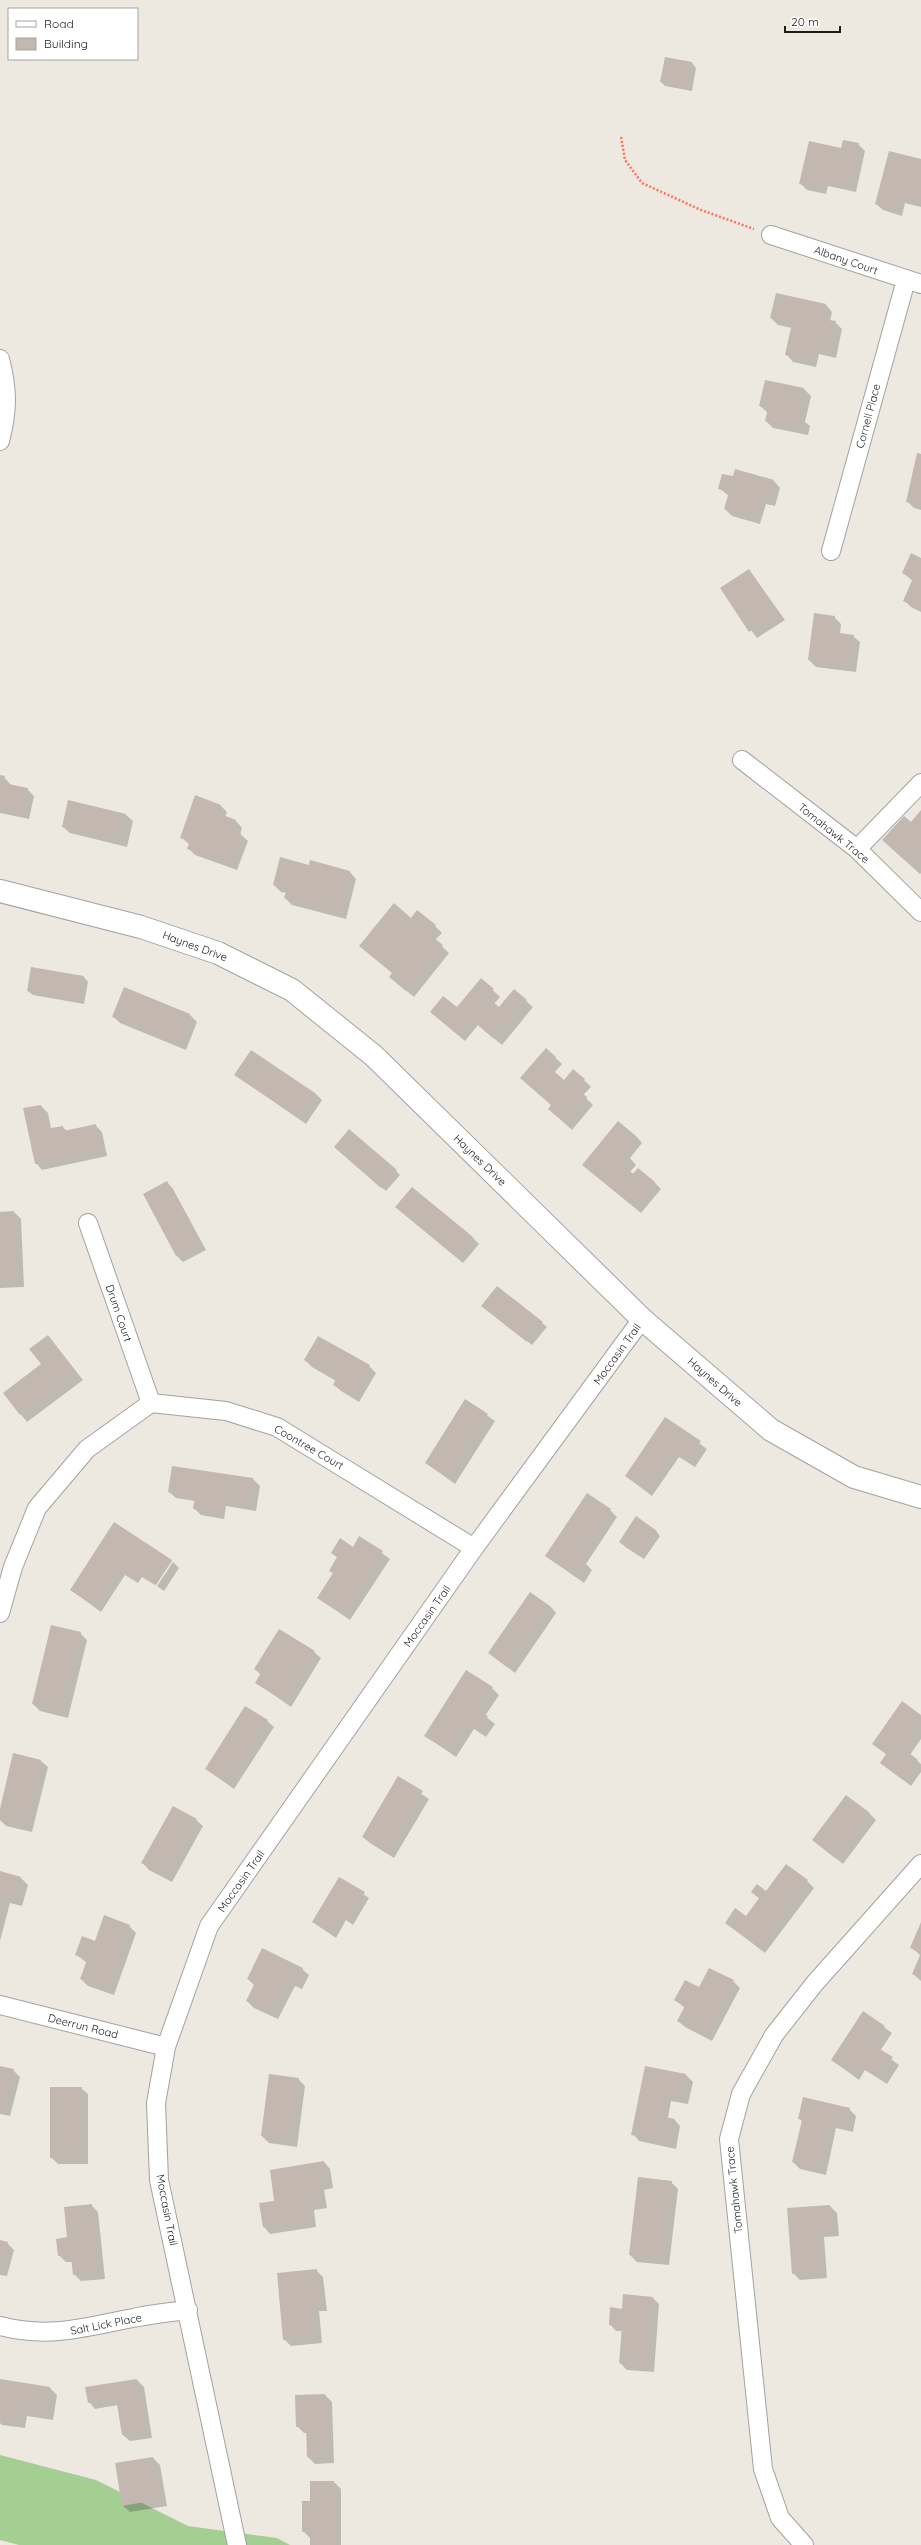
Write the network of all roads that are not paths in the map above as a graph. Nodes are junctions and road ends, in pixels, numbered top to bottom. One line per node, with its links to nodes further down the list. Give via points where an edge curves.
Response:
1 (772, 235): 2 (street, Albany Court)
2 (913, 282): 5 (street, Cornell Place)
3 (0, 359): 4 (street, via 7,385 5,423)
4 (0, 441)
5 (831, 551)
6 (742, 760): 8 (street, Tomahawk Trace)
7 (921, 783): 8 (street)
8 (857, 849): 10 (street, Tomahawk Trace)
9 (0, 891): 12 (street, Haynes Drive, via 141,927 218,952 292,990 374,1056)
10 (921, 912)
11 (88, 1223): 13 (street, Drum Court)
12 (642, 1320): 14 (street, Haynes Drive, via 771,1430 854,1477); 15 (street, Moccasin Trail)
13 (151, 1403): 15 (street, Coontree Court, via 226,1411 277,1427); 16 (street, via 87,1449 37,1508 13,1567)
14 (921, 1497)
15 (474, 1548): 19 (street, Moccasin Trail, via 209,1926)
16 (0, 1613)
17 (921, 1864): 23 (street, Tomahawk Trace, via 815,1983 774,2035 741,2094 729,2139 763,2469 780,2518)
18 (0, 2005): 19 (street, Deerrun Road)
19 (166, 2047): 20 (street, Moccasin Trail, via 156,2103 159,2180)
20 (188, 2310): 21 (street, Salt Lick Place, via 71,2331 36,2332); 22 (street, Moccasin Trail)
21 (0, 2326)
22 (237, 2545)
23 (804, 2545)

